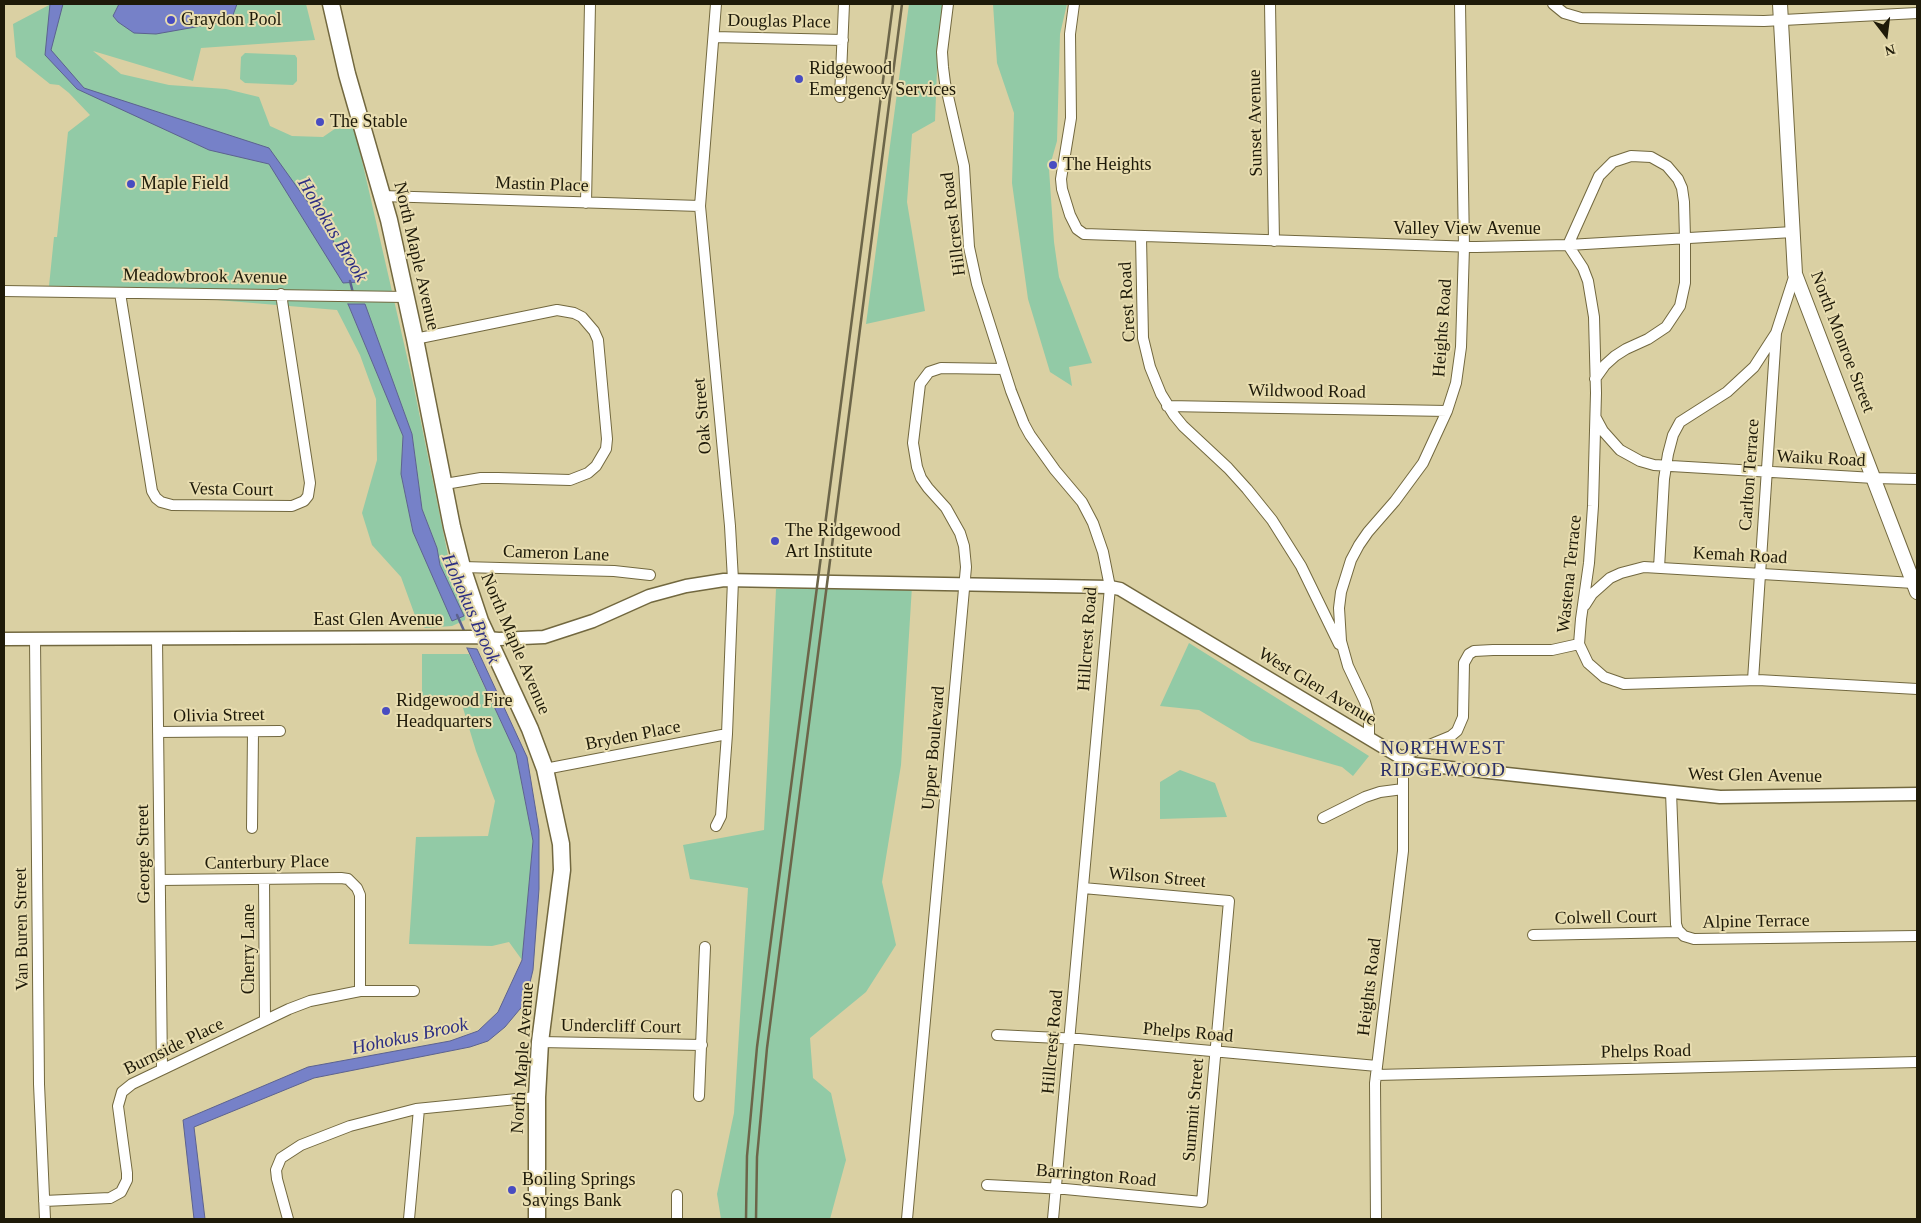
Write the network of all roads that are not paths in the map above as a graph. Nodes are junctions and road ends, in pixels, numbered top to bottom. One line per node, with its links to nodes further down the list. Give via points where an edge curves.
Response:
1 (331, 4): 16 (main road, North Maple Avenue, via 347,74)
2 (590, 4): 17 (street)
3 (716, 4): 13 (street, Oak Street)
4 (844, 4): 14 (street)
5 (948, 4): 32 (street, Hillcrest Road, via 943,67 964,166 969,247 977,284)
6 (1074, 4): 20 (street, Crest Road, via 1070,34 1071,118 1062,169 1062,189 1072,222 1084,234)
7 (1270, 4): 22 (street, Sunset Avenue)
8 (1460, 4): 24 (street, Heights Road)
9 (1553, 4): 12 (street, via 1564,13 1581,18)
10 (1780, 4): 12 (main road, North Monroe Street)
11 (1917, 13): 12 (street)
12 (1781, 20): 19 (main road, North Monroe Street)
13 (714, 37): 14 (street, Douglas Place); 18 (street, Oak Street)
14 (843, 40): 15 (street)
15 (840, 97)
16 (382, 196): 17 (street, Mastin Place); 29 (main road, North Maple Avenue)
17 (586, 202): 18 (street, Mastin Place)
18 (700, 206): 46 (street, Oak Street)
19 (1793, 232): 21 (street, Valley View Avenue); 25 (main road, North Monroe Street)
20 (1141, 238): 22 (street, Valley View Avenue); 34 (street, Crest Road, via 1143,338 1152,375)
21 (1685, 238): 23 (street, Valley View Avenue); 23 (street, via 1684,202 1678,179 1660,161 1632,156 1613,162 1599,176); 33 (street, via 1684,289 1673,318 1657,334 1615,356)
22 (1274, 241): 24 (street, Valley View Avenue)
23 (1568, 245): 24 (street, Valley View Avenue); 33 (street, Wastena Terrace, via 1583,268 1592,302)
24 (1464, 247): 35 (street, Heights Road, via 1461,347 1456,383)
25 (1796, 274): 30 (street); 39 (main road, North Monroe Street)
26 (4, 291): 27 (street, Meadowbrook Avenue)
27 (120, 293): 28 (street, Meadowbrook Avenue); 28 (street, Vesta Court, via 152,491 156,498 172,505 292,506 308,496 310,483)
28 (281, 294): 29 (street, Meadowbrook Avenue)
29 (406, 297): 31 (main road, North Maple Avenue)
30 (1776, 333): 37 (street, via 1740,382 1680,422 1673,435); 38 (street, Carlton Terrace)
31 (415, 338): 41 (main road, North Maple Avenue); 41 (street, via 557,310 582,317 598,340 607,439 606,449 596,466 570,480 498,478)
32 (1004, 369): 48 (street, Upper Boulevard, via 941,368 929,372 920,384 914,454 921,478 946,508 960,533 966,567); 49 (street, Hillcrest Road, via 1030,435 1082,502 1093,523)
33 (1595, 379): 36 (street, Wastena Terrace)
34 (1167, 406): 35 (street, Wildwood Road); 57 (street, Crest Road, via 1183,426 1235,475 1272,520 1300,566)
35 (1447, 411): 57 (street, Heights Road, via 1423,463 1368,532 1351,560 1339,608)
36 (1595, 415): 37 (street, Waiku Road, via 1603,431 1620,450 1640,461); 51 (street, Wastena Terrace, via 1592,536)
37 (1666, 466): 38 (street, Waiku Road); 43 (street)
38 (1767, 472): 39 (street, Waiku Road); 44 (street, Carlton Terrace)
39 (1874, 478): 40 (street, Waiku Road); 50 (main road, North Monroe Street)
40 (1917, 479)
41 (445, 484): 42 (main road, North Maple Avenue)
42 (462, 567): 45 (street, Cameron Lane); 52 (main road, North Maple Avenue, via 480,621)
43 (1659, 568): 44 (street, Kemah Road); 51 (street, Kemah Road, via 1632,569 1610,578 1592,594)
44 (1760, 574): 50 (street, Kemah Road); 58 (street, Carlton Terrace)
45 (650, 575)
46 (733, 580): 47 (street, East Glen Avenue); 52 (street, East Glen Avenue, via 649,596 592,621 544,637); 63 (street, Oak Street)
47 (832, 581): 48 (street, West Glen Avenue)
48 (964, 584): 49 (street, West Glen Avenue); 105 (street, Upper Boulevard)
49 (1110, 587): 64 (street, West Glen Avenue, via 1120,589); 75 (street, Hillcrest Road)
50 (1916, 587)
51 (1582, 610): 56 (street, Wastena Terrace)
52 (481, 637): 55 (street, East Glen Avenue); 66 (main road, North Maple Avenue, via 530,729)
53 (4, 639): 54 (street, East Glen Avenue)
54 (35, 639): 55 (street, East Glen Avenue); 98 (street, Van Buren Street, via 39,1084)
55 (157, 639): 61 (street, George Street)
56 (1579, 644): 58 (street, Wastena Terrace, via 1596,670 1604,677 1624,684); 65 (street, via 1552,650 1493,650 1469,654 1464,663 1462,717 1457,731)
57 (1345, 657): 64 (street, Heights Road, via 1365,702 1369,716)
58 (1753, 680): 59 (street, Wastena Terrace)
59 (1917, 689)
60 (280, 731): 62 (street, Olivia Street)
61 (158, 732): 62 (street, Olivia Street); 74 (street, George Street)
62 (253, 732): 72 (street)
63 (727, 734): 66 (street, Bryden Place); 71 (street, Oak Street, via 721,816)
64 (1368, 737): 65 (street, West Glen Avenue)
65 (1402, 758): 67 (street, Heights Road); 68 (street, West Glen Avenue, via 1418,764)
66 (546, 769): 86 (main road, North Maple Avenue, via 561,844 562,870)
67 (1403, 789): 70 (street, via 1365,797); 91 (street, Heights Road, via 1403,851)
68 (1671, 792): 69 (street, West Glen Avenue, via 1720,797); 77 (street, Alpine Terrace, via 1676,924)
69 (1917, 794)
70 (1323, 818)
71 (716, 826)
72 (252, 828)
73 (264, 879): 74 (street, Canterbury Place); 81 (street, Canterbury Place, via 341,878 353,883 360,895); 83 (street, Cherry Lane)
74 (160, 880): 90 (street, George Street)
75 (1083, 888): 76 (street, Wilson Street); 85 (street, Hillcrest Road)
76 (1229, 901): 88 (street, Summit Street)
77 (1680, 932): 78 (street, Colwell Court); 79 (street, Alpine Terrace, via 1694,939)
78 (1533, 935)
79 (1917, 936)
80 (705, 947): 87 (street)
81 (360, 991): 82 (street, Burnside Place); 83 (street, Burnside Place, via 310,1001)
82 (414, 991)
83 (266, 1020): 90 (street, Burnside Place)
84 (997, 1035): 85 (street, Phelps Road)
85 (1069, 1038): 88 (street, Phelps Road); 96 (street, Hillcrest Road)
86 (540, 1042): 87 (street, Undercliff Court); 93 (main road, North Maple Avenue)
87 (702, 1045): 92 (street)
88 (1215, 1052): 91 (street, Phelps Road); 99 (street, Summit Street)
89 (1917, 1062): 91 (street, Phelps Road)
90 (162, 1069): 98 (street, Burnside Place, via 127,1086 119,1098 127,1180 121,1192 110,1198)
91 (1376, 1070): 107 (street, Heights Road)
92 (699, 1096)
93 (537, 1097): 94 (street); 103 (main road, North Maple Avenue)
94 (419, 1109): 101 (street, via 335,1131 301,1145 281,1158 276,1174); 102 (street)
95 (987, 1185): 96 (street, Barrington Road)
96 (1056, 1188): 99 (street, Barrington Road); 106 (street, Hillcrest Road)
97 (678, 1194): 104 (street)
98 (44, 1201): 100 (street, Van Buren Street)
99 (1202, 1202)
100 (45, 1219)
101 (288, 1219)
102 (408, 1219)
103 (537, 1219)
104 (677, 1219)
105 (908, 1219)
106 (1053, 1219)
107 (1376, 1219)

